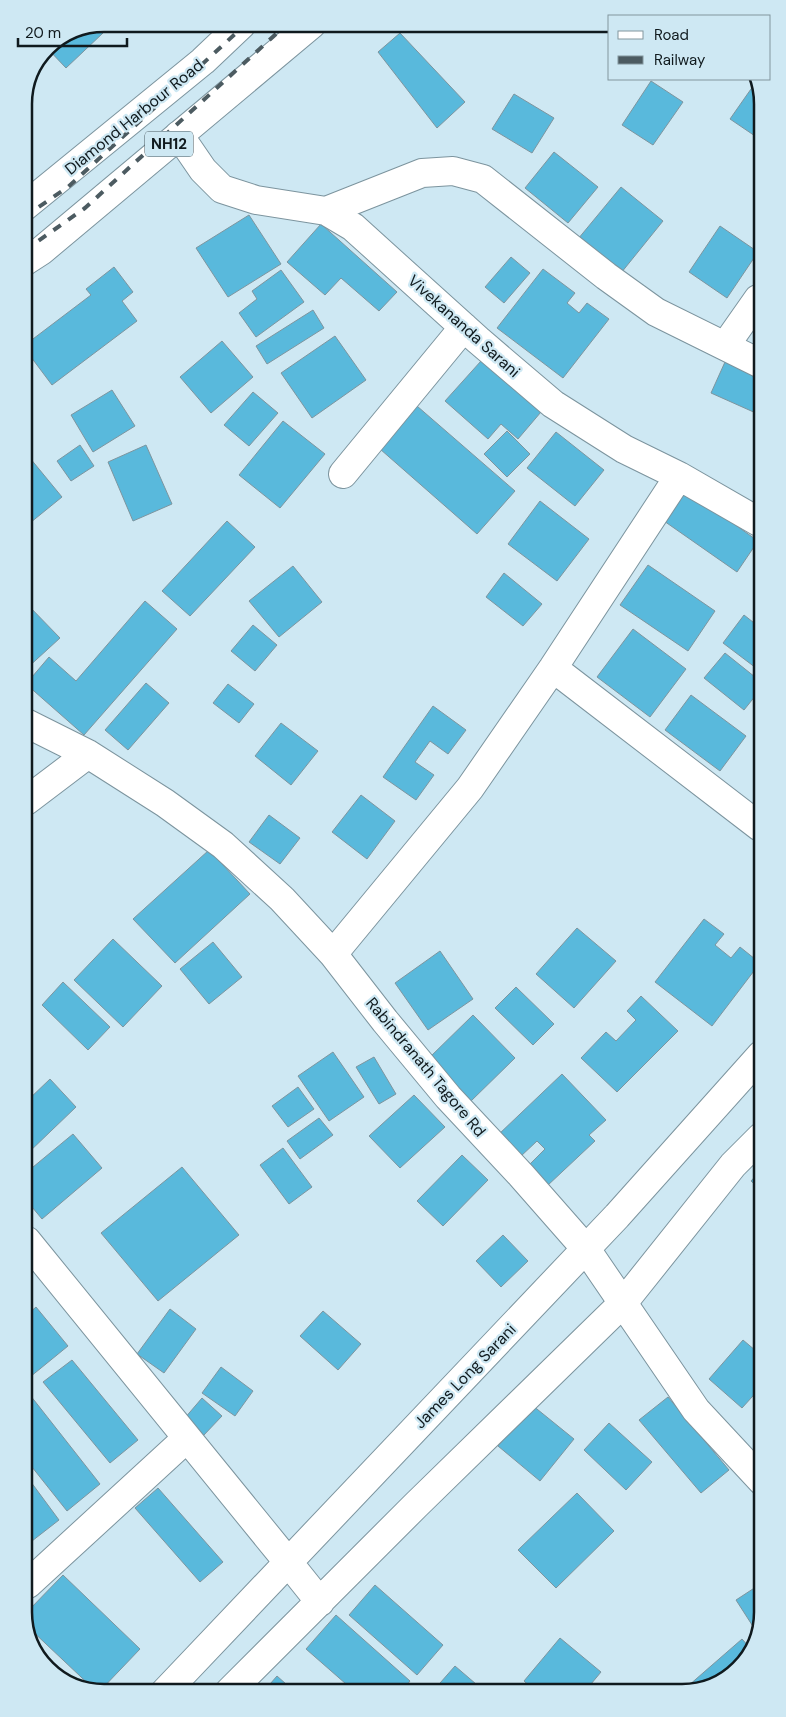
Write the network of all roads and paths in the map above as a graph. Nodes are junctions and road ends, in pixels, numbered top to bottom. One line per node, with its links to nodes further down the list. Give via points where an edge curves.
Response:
1 (233, 33): 4 (main road, Diamond Harbour Road / NH12)
2 (301, 33): 3 (main road, NH12)
3 (179, 135): 5 (main road, Vivekananda Sarani, via 203,170 222,189 256,200); 6 (main road, NH12)
4 (33, 201)
5 (326, 211): 8 (main road, Vivekananda Sarani, via 353,227); 9 (main road, via 422,173 453,171 483,179 656,312)
6 (33, 256)
7 (754, 305): 9 (main road)
8 (464, 327): 11 (main road); 12 (main road, Vivekananda Sarani, via 553,404 624,449)
9 (726, 346): 10 (main road)
10 (754, 360)
11 (343, 474)
12 (679, 476): 13 (main road, Vivekananda Sarani); 14 (main road)
13 (754, 519)
14 (553, 668): 18 (main road); 19 (main road, via 470,788)
15 (33, 726): 16 (main road, Rabindranath Tagore Rd)
16 (88, 754): 17 (main road); 19 (main road, Rabindranath Tagore Rd, via 223,845 282,899)
17 (33, 796)
18 (754, 822)
19 (333, 954): 23 (main road, Rabindranath Tagore Rd, via 448,1098)
20 (754, 1063): 23 (main road, James Long Sarani)
21 (754, 1144): 24 (main road, via 733,1165)
22 (33, 1248): 25 (main road)
23 (586, 1249): 24 (main road, Rabindranath Tagore Rd); 27 (main road, James Long Sarani)
24 (623, 1303): 26 (main road, Rabindranath Tagore Rd, via 696,1410); 29 (main road)
25 (187, 1438): 27 (main road); 28 (main road)
26 (754, 1472)
27 (288, 1562): 29 (main road); 30 (main road, James Long Sarani)
28 (33, 1579)
29 (320, 1602): 31 (main road)
30 (173, 1684)
31 (237, 1684)

